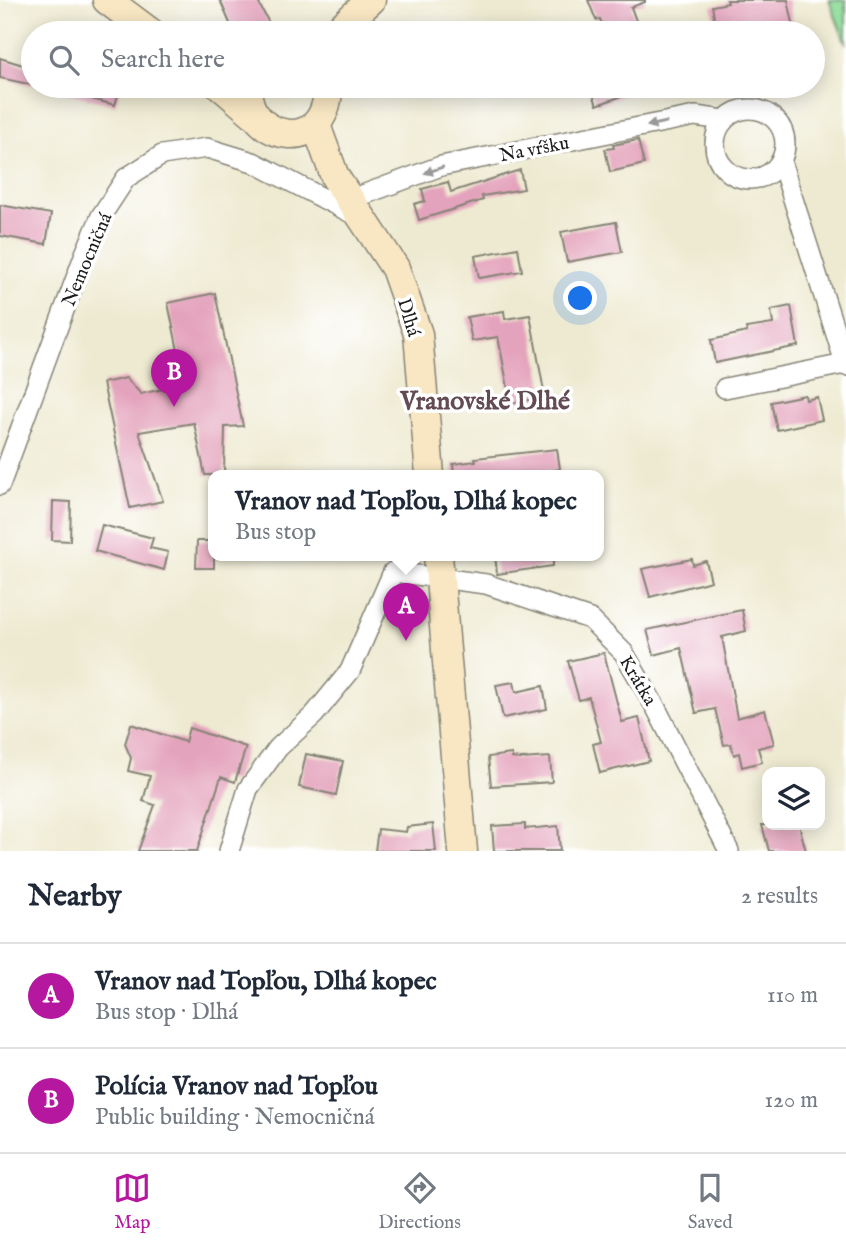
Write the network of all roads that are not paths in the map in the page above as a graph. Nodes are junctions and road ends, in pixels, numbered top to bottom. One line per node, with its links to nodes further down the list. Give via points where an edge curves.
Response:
1 (107, 0): 2 (street)
2 (135, 21)
3 (235, 98): 6 (street)
4 (249, 98): 6 (street)
5 (328, 98): 8 (street)
6 (257, 116): 9 (street)
7 (724, 120): 10 (street, via 746,109 772,117 783,133); 10 (street, via 716,131 716,158 734,177 761,178); 12 (street, Na vŕšku, one-way to 12, via 695,116 441,166)
8 (316, 125): 9 (street, via 305,132); 12 (street)
9 (282, 133): 12 (street)
10 (781, 161): 13 (street)
11 (305, 187): 12 (street, Nemocničná); 12 (street, Na vŕšku, via 327,192 334,188); 16 (street, Nemocničná, via 253,162 207,148 162,155 126,178 101,216 84,256)
12 (349, 199): 15 (street, Dlhá, via 395,268 418,334)
13 (845, 365): 14 (street)
14 (725, 388)
15 (429, 470)
16 (0, 485)
17 (439, 567): 18 (street, via 393,572 350,671 314,715 278,748 248,789); 19 (street); 20 (street, Krátka, via 590,619 624,653)
18 (229, 851)
19 (463, 851)
20 (729, 851)

